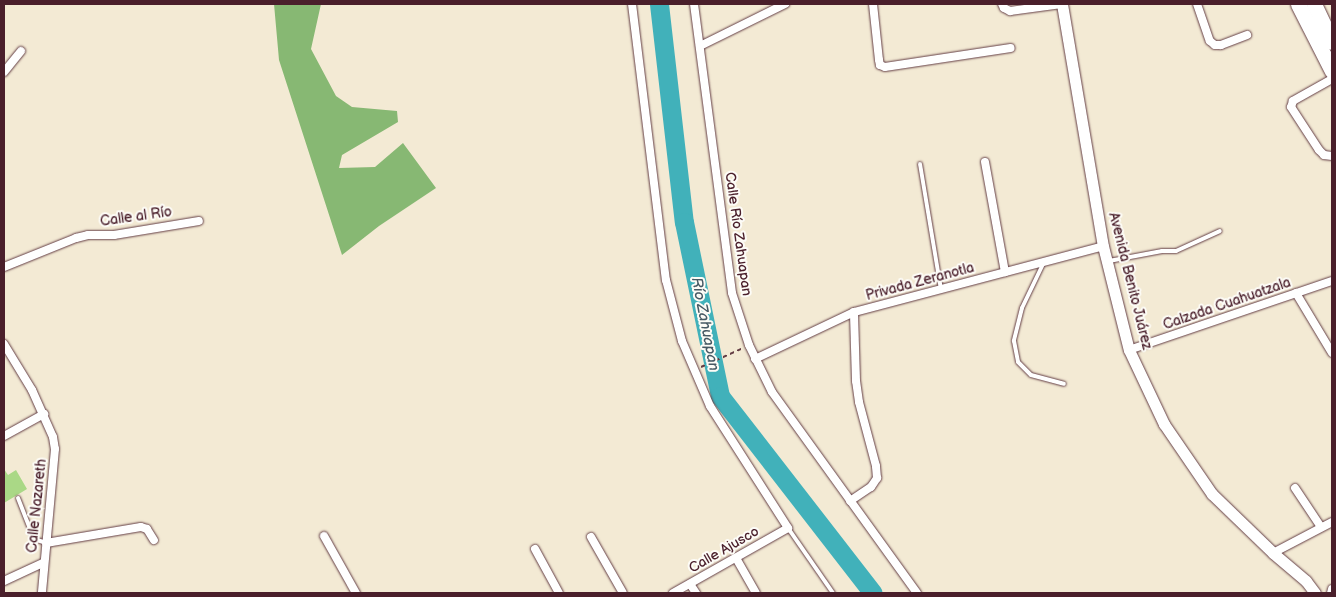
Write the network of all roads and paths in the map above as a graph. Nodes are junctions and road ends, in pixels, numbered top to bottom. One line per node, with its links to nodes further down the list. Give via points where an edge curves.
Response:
1 (632, 4): 46 (street, via 666,280 682,341 710,406)
2 (694, 4): 12 (street, Calle Río Zahuapan)
3 (785, 4): 12 (street)
4 (873, 4): 13 (street, via 879,60 885,67)
5 (1002, 4): 6 (street, via 1010,11)
6 (1062, 4): 23 (main road, Avenida Benito Juárez)
7 (1197, 4): 10 (street, via 1210,41 1215,45)
8 (1298, 4): 15 (highway)
9 (1314, 4): 11 (highway)
10 (1247, 35)
11 (1332, 42)
12 (700, 46): 36 (street, Calle Río Zahuapan, via 732,293)
13 (1011, 48)
14 (21, 51): 16 (street)
15 (1332, 71)
16 (4, 72)
17 (1332, 79): 18 (street, via 1293,101 1291,107 1324,155)
18 (1332, 156)
19 (985, 162): 27 (street)
20 (920, 164): 29 (lane)
21 (199, 221): 26 (street, Calle al Río, via 114,235 88,235)
22 (1220, 231): 25 (lane, via 1176,251)
23 (1102, 246): 24 (street, Privada Zeranotla); 25 (main road, Avenida Benito Juárez)
24 (1044, 262): 27 (street, Privada Zeranotla); 38 (lane, via 1022,308 1014,341 1018,362 1031,375)
25 (1107, 262): 33 (main road, Avenida Benito Juárez)
26 (4, 267)
27 (1005, 272): 29 (street, Privada Zeranotla)
28 (1332, 281): 30 (street, Calzada Cuahuatzala)
29 (941, 289): 31 (street, Privada Zeranotla)
30 (1296, 293): 33 (street, Calzada Cuahuatzala); 34 (street)
31 (854, 312): 36 (street); 43 (street, Privada Zeranotla, via 859,402 877,478 871,487)
32 (4, 344): 39 (street, Calle Nazareth)
33 (1129, 350): 52 (main road, Avenida Benito Juárez, via 1164,424 1212,494)
34 (1332, 353)
35 (731, 354): 37 (path)
36 (756, 359): 43 (street, Calle Río Zahuapan, via 772,392)
37 (706, 365)
38 (1064, 384)
39 (44, 414): 40 (street); 50 (street, Calle Nazareth, via 53,437 55,456)
40 (4, 436)
41 (1295, 488): 45 (street)
42 (18, 498): 50 (lane, via 34,539)
43 (850, 501): 66 (street, Calle Río Zahuapan)
44 (1332, 522): 45 (street)
45 (1321, 527): 52 (street)
46 (788, 528): 53 (street, Calle Ajusco); 65 (lane)
47 (324, 536): 59 (street)
48 (591, 537): 61 (street)
49 (154, 540): 50 (street, via 147,529 141,528)
50 (46, 543): 54 (street, Calle Nazareth)
51 (535, 548): 60 (street)
52 (1273, 553): 67 (main road, Avenida Benito Juárez)
53 (736, 558): 56 (street, Calle Ajusco); 64 (street)
54 (43, 563): 55 (street); 58 (street, Calle Nazareth)
55 (4, 581)
56 (690, 584): 62 (street, Calle Ajusco); 63 (street)
57 (1332, 589): 68 (street)
58 (42, 593)
59 (356, 593)
60 (558, 593)
61 (623, 593)
62 (673, 593)
63 (696, 593)
64 (756, 593)
65 (833, 593)
66 (917, 593)
67 (1315, 593)
68 (1331, 593)

